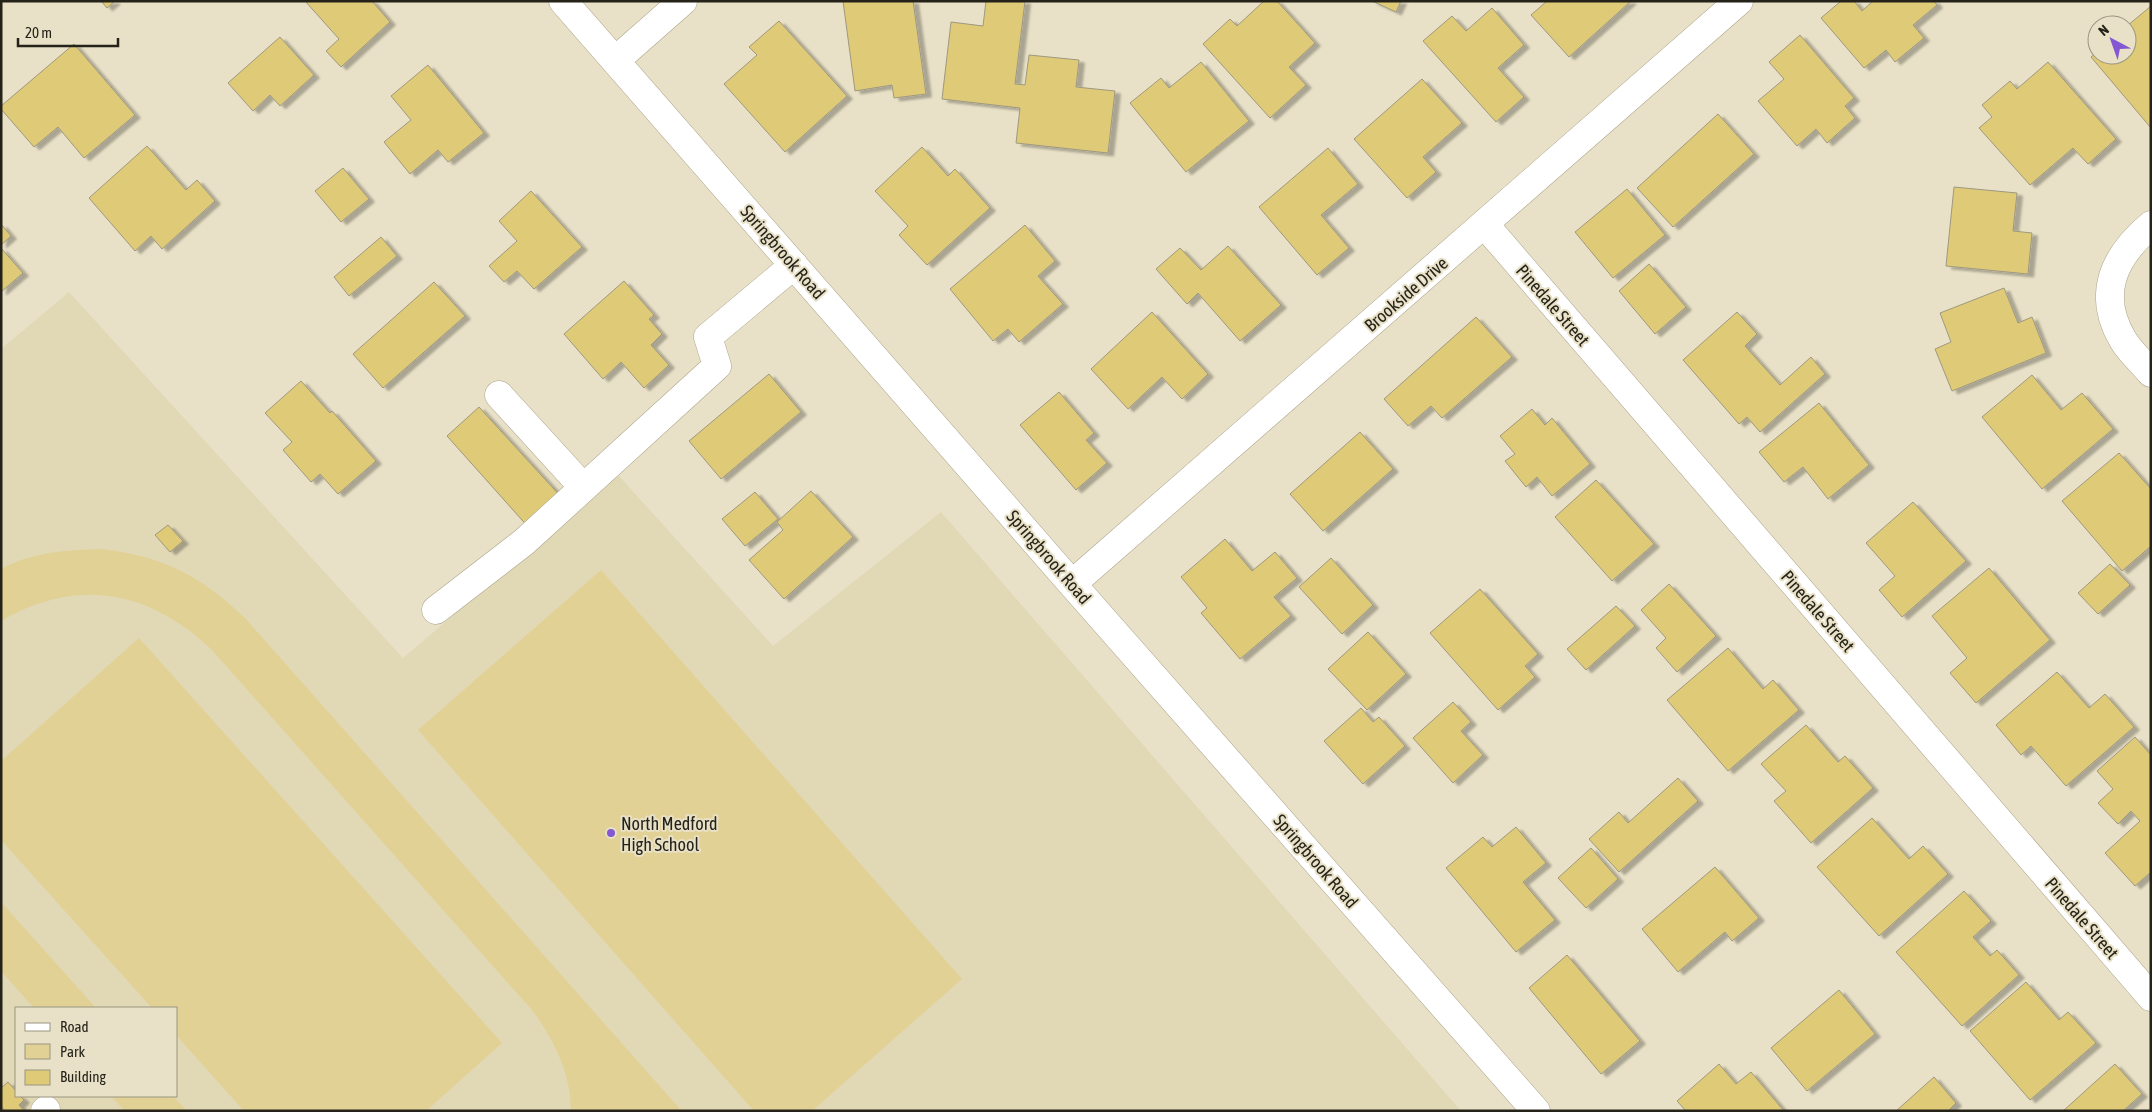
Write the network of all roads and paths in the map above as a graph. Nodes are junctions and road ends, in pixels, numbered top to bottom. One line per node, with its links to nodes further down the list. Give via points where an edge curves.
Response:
1 (563, 1): 4 (street, Springbrook Road)
2 (683, 1): 4 (street)
3 (1739, 1): 5 (street, Brookside Drive)
4 (616, 60): 7 (street, Springbrook Road)
5 (1485, 225): 11 (street, Brookside Drive); 13 (street, Pinedale Street)
6 (2151, 225): 8 (street, via 2118,260 2108,291 2111,315 2124,342)
7 (794, 265): 10 (street, via 708,337 717,366); 11 (street, Springbrook Road)
8 (2151, 373)
9 (499, 395): 10 (street)
10 (583, 487): 12 (street, via 524,542)
11 (1072, 584): 14 (street, Springbrook Road)
12 (436, 610)
13 (2151, 997)
14 (1536, 1111)

